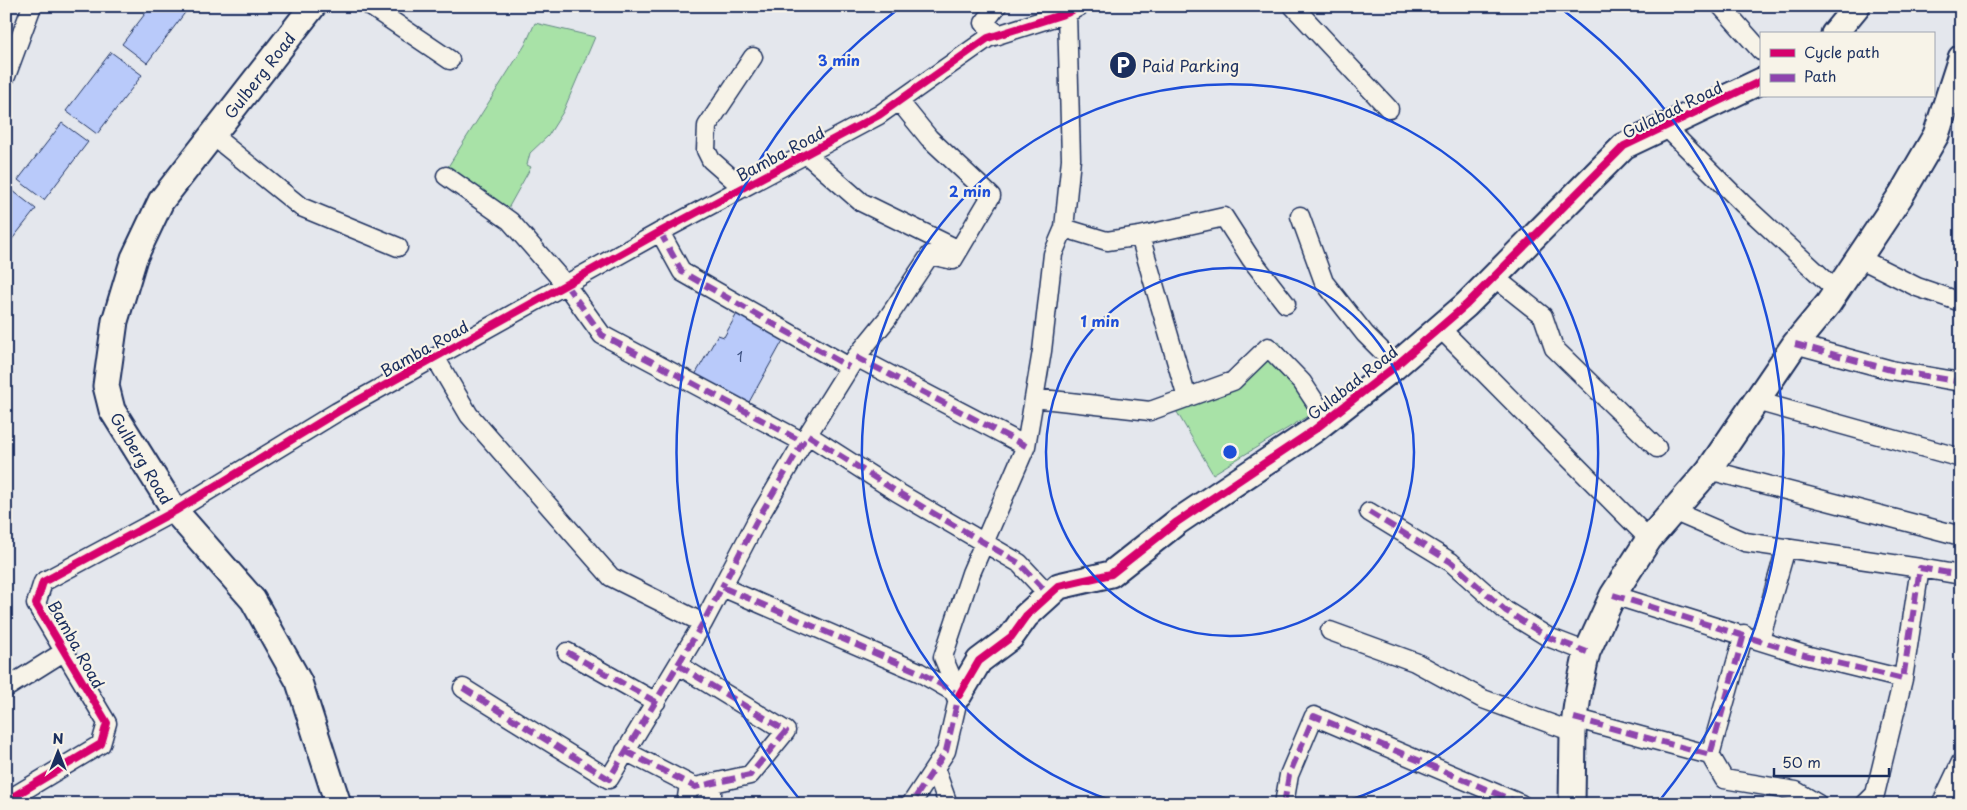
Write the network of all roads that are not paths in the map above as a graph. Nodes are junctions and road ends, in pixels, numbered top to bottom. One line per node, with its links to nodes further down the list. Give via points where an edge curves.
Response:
1 (32, 6): 15 (street)
2 (313, 6): 20 (street, Gulberg Road)
3 (370, 6): 13 (street)
4 (997, 6): 10 (street, via 984,23)
5 (1293, 6): 18 (street)
6 (1721, 6): 11 (street)
7 (1857, 6): 9 (street)
8 (1074, 10): 10 (street, Bamba Road); 25 (street, via 1071,159)
9 (1836, 32)
10 (998, 35): 17 (street, Bamba Road, via 988,38)
11 (1760, 51)
12 (753, 57): 23 (street, via 707,126 706,150 711,160)
13 (450, 60)
14 (1960, 63): 30 (street, via 1936,135)
15 (6, 76)
16 (1760, 81): 19 (street, Gulabad Road)
17 (899, 101): 21 (street, Bamba Road); 29 (street, via 929,138 991,196)
18 (1389, 109)
19 (1666, 127): 31 (street, Gulabad Road, via 1624,146); 33 (street)
20 (212, 135): 28 (street, via 301,207); 51 (street, Gulberg Road, via 161,201 134,258 115,322 108,364 106,386 112,410)
21 (806, 154): 23 (street, Bamba Road); 29 (street, via 861,202)
22 (446, 176): 32 (street, via 510,221)
23 (743, 188): 26 (street, Bamba Road)
24 (1300, 216): 40 (street, via 1324,282 1365,334)
25 (1064, 228): 27 (street, via 1107,241); 42 (street, via 1053,254)
26 (660, 232): 32 (street, Bamba Road); 39 (street, via 682,272)
27 (1140, 236): 35 (street, via 1224,217); 43 (street)
28 (398, 247)
29 (959, 250): 39 (street, via 953,260 930,255 887,319)
30 (1859, 258): 33 (street); 34 (street, via 1917,287)
31 (1494, 277): 36 (street, Gulabad Road); 48 (street, via 1543,316 1554,348)
32 (566, 285): 38 (street, Bamba Road); 46 (street, via 602,335)
33 (1837, 291): 37 (street)
34 (1961, 302)
35 (1286, 304)
36 (1440, 328): 40 (street, Gulabad Road); 55 (street)
37 (1795, 344): 41 (street, via 1891,370); 44 (street)
38 (436, 357): 51 (street, Bamba Road, via 337,412); 63 (street, via 469,415 611,578)
39 (852, 362): 46 (street); 47 (street)
40 (1396, 365): 45 (street, Gulabad Road)
41 (1961, 382)
42 (1034, 398): 43 (street, via 1150,411); 47 (street)
43 (1187, 398): 45 (street, via 1233,381 1268,346 1302,382)
44 (1756, 402): 49 (street); 50 (street)
45 (1327, 420): 61 (street, Gulabad Road, via 1178,522 1111,574 1059,586)
46 (805, 439): 56 (street); 60 (street)
47 (1026, 446): 56 (street)
48 (1657, 448)
49 (1961, 458)
50 (1709, 470): 52 (street); 54 (street)
51 (175, 511): 66 (street, Bamba Road, via 43,582 36,604); 83 (street, Gulberg Road, via 253,600 299,682)
52 (1673, 511): 55 (street); 57 (street, via 1745,542)
53 (1369, 512): 68 (street, via 1451,562 1506,611 1548,637)
54 (1961, 536)
55 (1649, 539): 62 (street)
56 (984, 542): 61 (street, via 1018,563); 73 (street, via 943,657)
57 (1786, 548): 58 (street); 65 (street)
58 (1920, 568): 59 (street); 70 (street)
59 (1961, 575)
60 (722, 587): 63 (street); 73 (street, via 919,672)
61 (1049, 595): 73 (street, Gulabad Road, via 1026,616 1011,637 979,661)
62 (1613, 595): 65 (street); 68 (street)
63 (703, 623): 69 (street)
64 (1330, 631): 75 (street, via 1415,662 1483,698)
65 (1752, 637): 70 (street, via 1805,655); 77 (street)
66 (65, 651): 71 (street); 82 (street, Bamba Road, via 107,722 101,744)
67 (566, 652): 74 (street)
68 (1587, 652): 75 (street)
69 (678, 665): 74 (street); 80 (street, via 786,731 750,775)
70 (1903, 679): 92 (street, via 1875,794)
71 (6, 688)
72 (463, 688): 76 (street, via 609,779)
73 (959, 696): 79 (street, via 946,751)
74 (656, 702): 76 (street)
75 (1574, 725): 77 (street); 90 (street)
76 (625, 751): 81 (street)
77 (1710, 755): 91 (street, via 1724,779 1796,791)
78 (1961, 762): 93 (street)
79 (935, 768): 86 (street); 87 (street)
80 (712, 783): 81 (street, via 695,787); 85 (street)
81 (689, 784): 84 (street)
82 (6, 801)
83 (338, 804)
84 (686, 804)
85 (712, 804)
86 (911, 804)
87 (948, 804)
88 (1284, 804): 89 (street, via 1289,775 1314,716)
89 (1521, 804)
90 (1572, 804)
91 (1818, 804)
92 (1865, 804)
93 (1941, 804)

